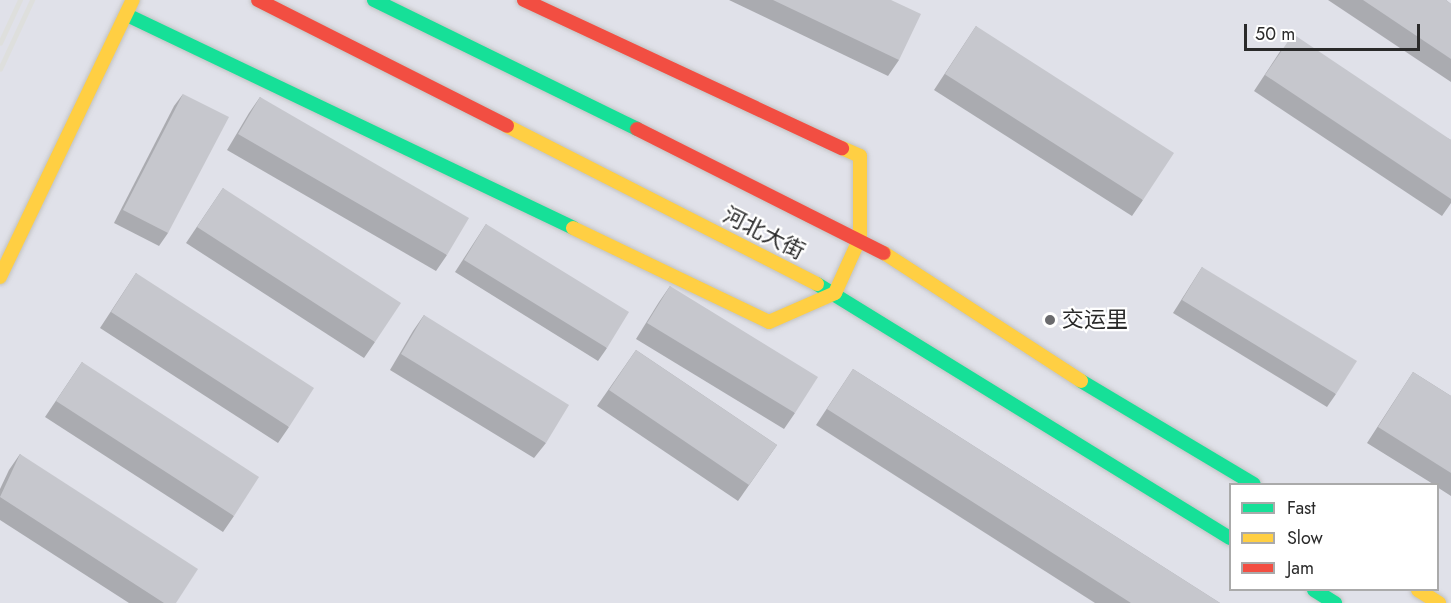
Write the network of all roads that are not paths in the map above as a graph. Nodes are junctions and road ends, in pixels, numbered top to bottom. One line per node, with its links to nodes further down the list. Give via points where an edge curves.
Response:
1 (133, 0): 5 (main road)
2 (258, 0): 8 (main road, 河北大街)
3 (375, 0): 6 (main road)
4 (524, 0): 6 (main road, via 860,156)
5 (127, 15): 7 (main road); 8 (main road, via 769,322)
6 (860, 238): 8 (main road); 9 (main road, via 1051,363)
7 (0, 277)
8 (835, 293): 10 (main road, 河北大街)
9 (1252, 483)
10 (1229, 537)
11 (1316, 591): 13 (main road)
12 (1420, 591): 14 (main road)
13 (1335, 603)
14 (1439, 603)

